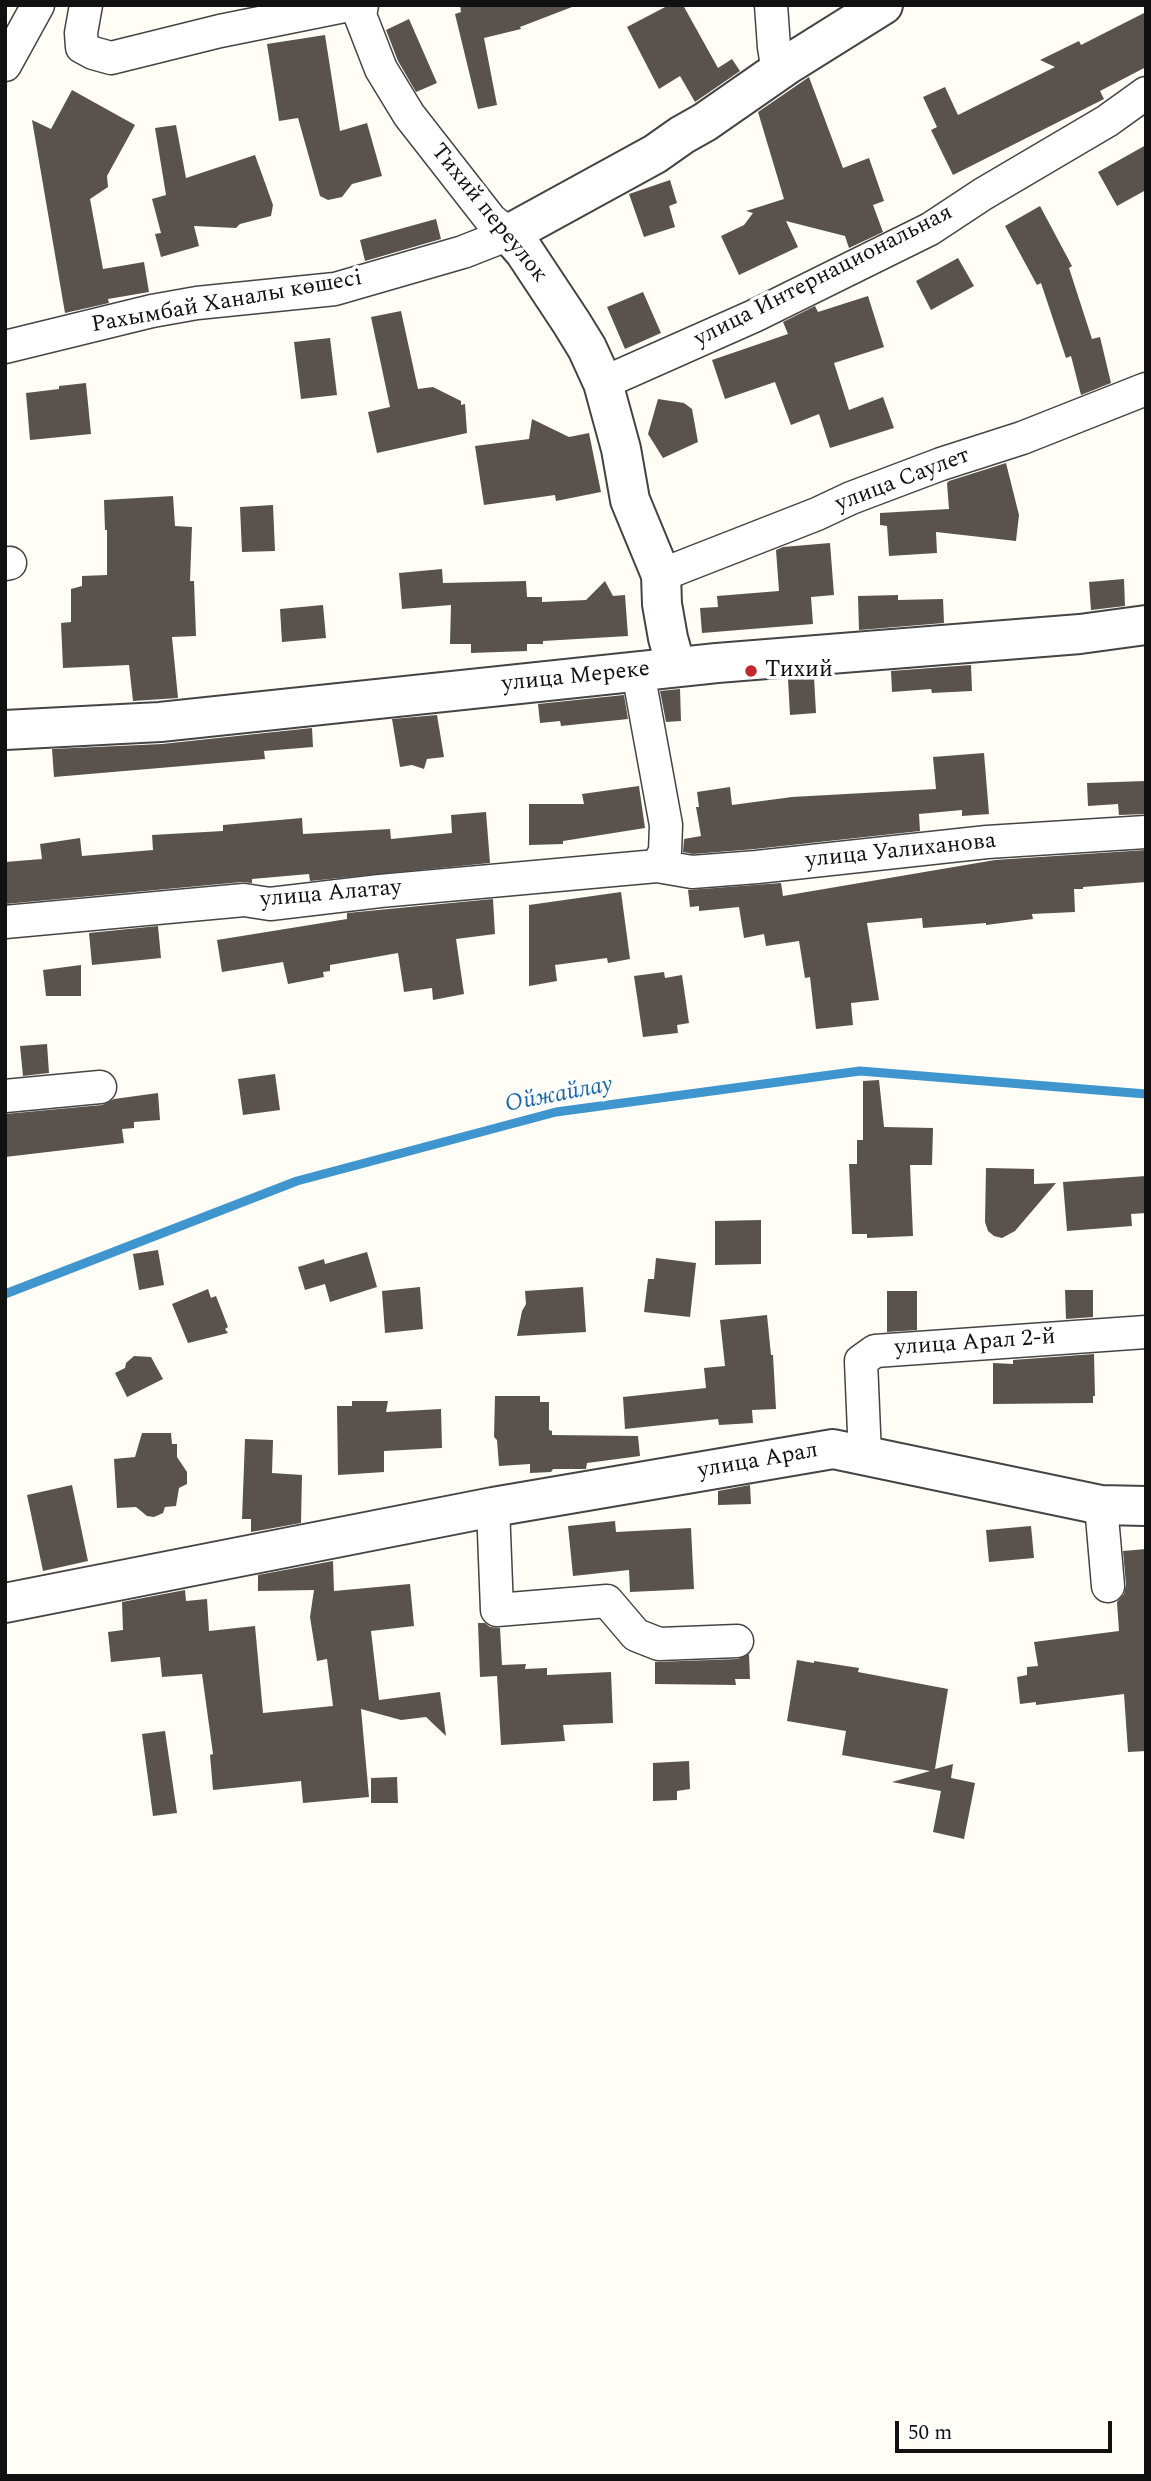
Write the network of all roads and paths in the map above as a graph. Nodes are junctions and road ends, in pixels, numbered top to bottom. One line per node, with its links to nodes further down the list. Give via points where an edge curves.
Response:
1 (38, 5): 7 (street)
2 (86, 5): 3 (street, via 82,47 111,58)
3 (349, 5)
4 (362, 5): 10 (street, Тихий переулок, via 360,15 382,69 409,115 491,220)
5 (771, 5): 8 (street)
6 (883, 5): 8 (street, Рахымбай Ханалы көшесі)
7 (5, 65)
8 (778, 72): 10 (street, Рахымбай Ханалы көшесі, via 655,154)
9 (1146, 93): 12 (street, улица Интернациональная, via 930,229 754,316)
10 (509, 234): 11 (street, Рахымбай Ханалы көшесі, via 335,289 197,303); 12 (street, Тихий переулок, via 571,322)
11 (5, 347)
12 (603, 383): 14 (street, Тихий переулок, via 631,500)
13 (1146, 389): 14 (street, улица Саулет, via 851,498)
14 (661, 575): 16 (street, Тихий переулок, via 662,604)
15 (1146, 625): 16 (street, улица Мереке)
16 (676, 667): 17 (street, улица Мереке)
17 (638, 672): 18 (street, улица Мереке, via 160,722); 20 (street, via 666,825 665,852)
18 (5, 730)
19 (1146, 832): 20 (street, улица Уалиханова, via 987,842 692,872)
20 (657, 866): 21 (street, улица Алатау, via 270,905 244,900)
21 (5, 922)
22 (100, 1087): 23 (street)
23 (5, 1096)
24 (1146, 1332): 25 (street, улица Арал 2-й, via 875,1351 861,1362)
25 (865, 1456): 26 (street, улица Арал); 28 (street, улица Арал, via 833,1449)
26 (1101, 1505): 27 (street, улица Арал); 29 (street)
27 (1146, 1506)
28 (493, 1507): 30 (street, улица Арал); 31 (street, via 497,1610 607,1601 636,1635 659,1644)
29 (1108, 1586)
30 (5, 1604)
31 (737, 1641)

